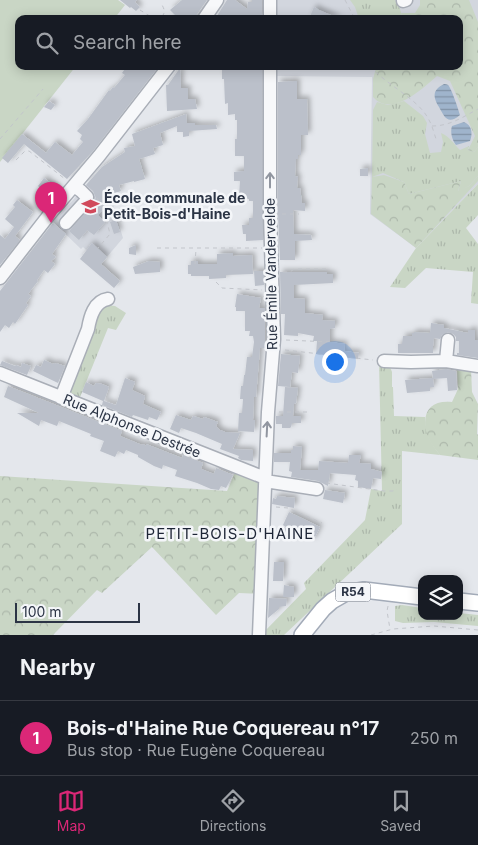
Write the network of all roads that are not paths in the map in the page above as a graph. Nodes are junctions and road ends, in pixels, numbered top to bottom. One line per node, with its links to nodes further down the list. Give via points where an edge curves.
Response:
1 (217, 0): 3 (street)
2 (270, 0): 4 (street)
3 (207, 15)
4 (270, 15)
5 (166, 70): 7 (street)
6 (270, 70): 17 (street, Rue Émile Vandervelde, one-way to 6, via 274,344)
7 (74, 186): 8 (street, via 87,197); 9 (street)
8 (66, 223)
9 (0, 278)
10 (108, 299): 16 (street, via 99,302 92,312)
11 (448, 340): 13 (street)
12 (384, 361): 13 (street)
13 (446, 361): 14 (street)
14 (478, 366)
15 (0, 373): 16 (street, Rue Alphonse Destrée)
16 (61, 398): 17 (street, Rue Alphonse Destrée)
17 (265, 479): 18 (street); 22 (street, Rue Émile Vandervelde)
18 (320, 486)
19 (418, 596): 23 (main road, R54, via 364,590 346,592 323,609)
20 (463, 601): 21 (main road)
21 (478, 603)
22 (259, 635)
23 (302, 635)

